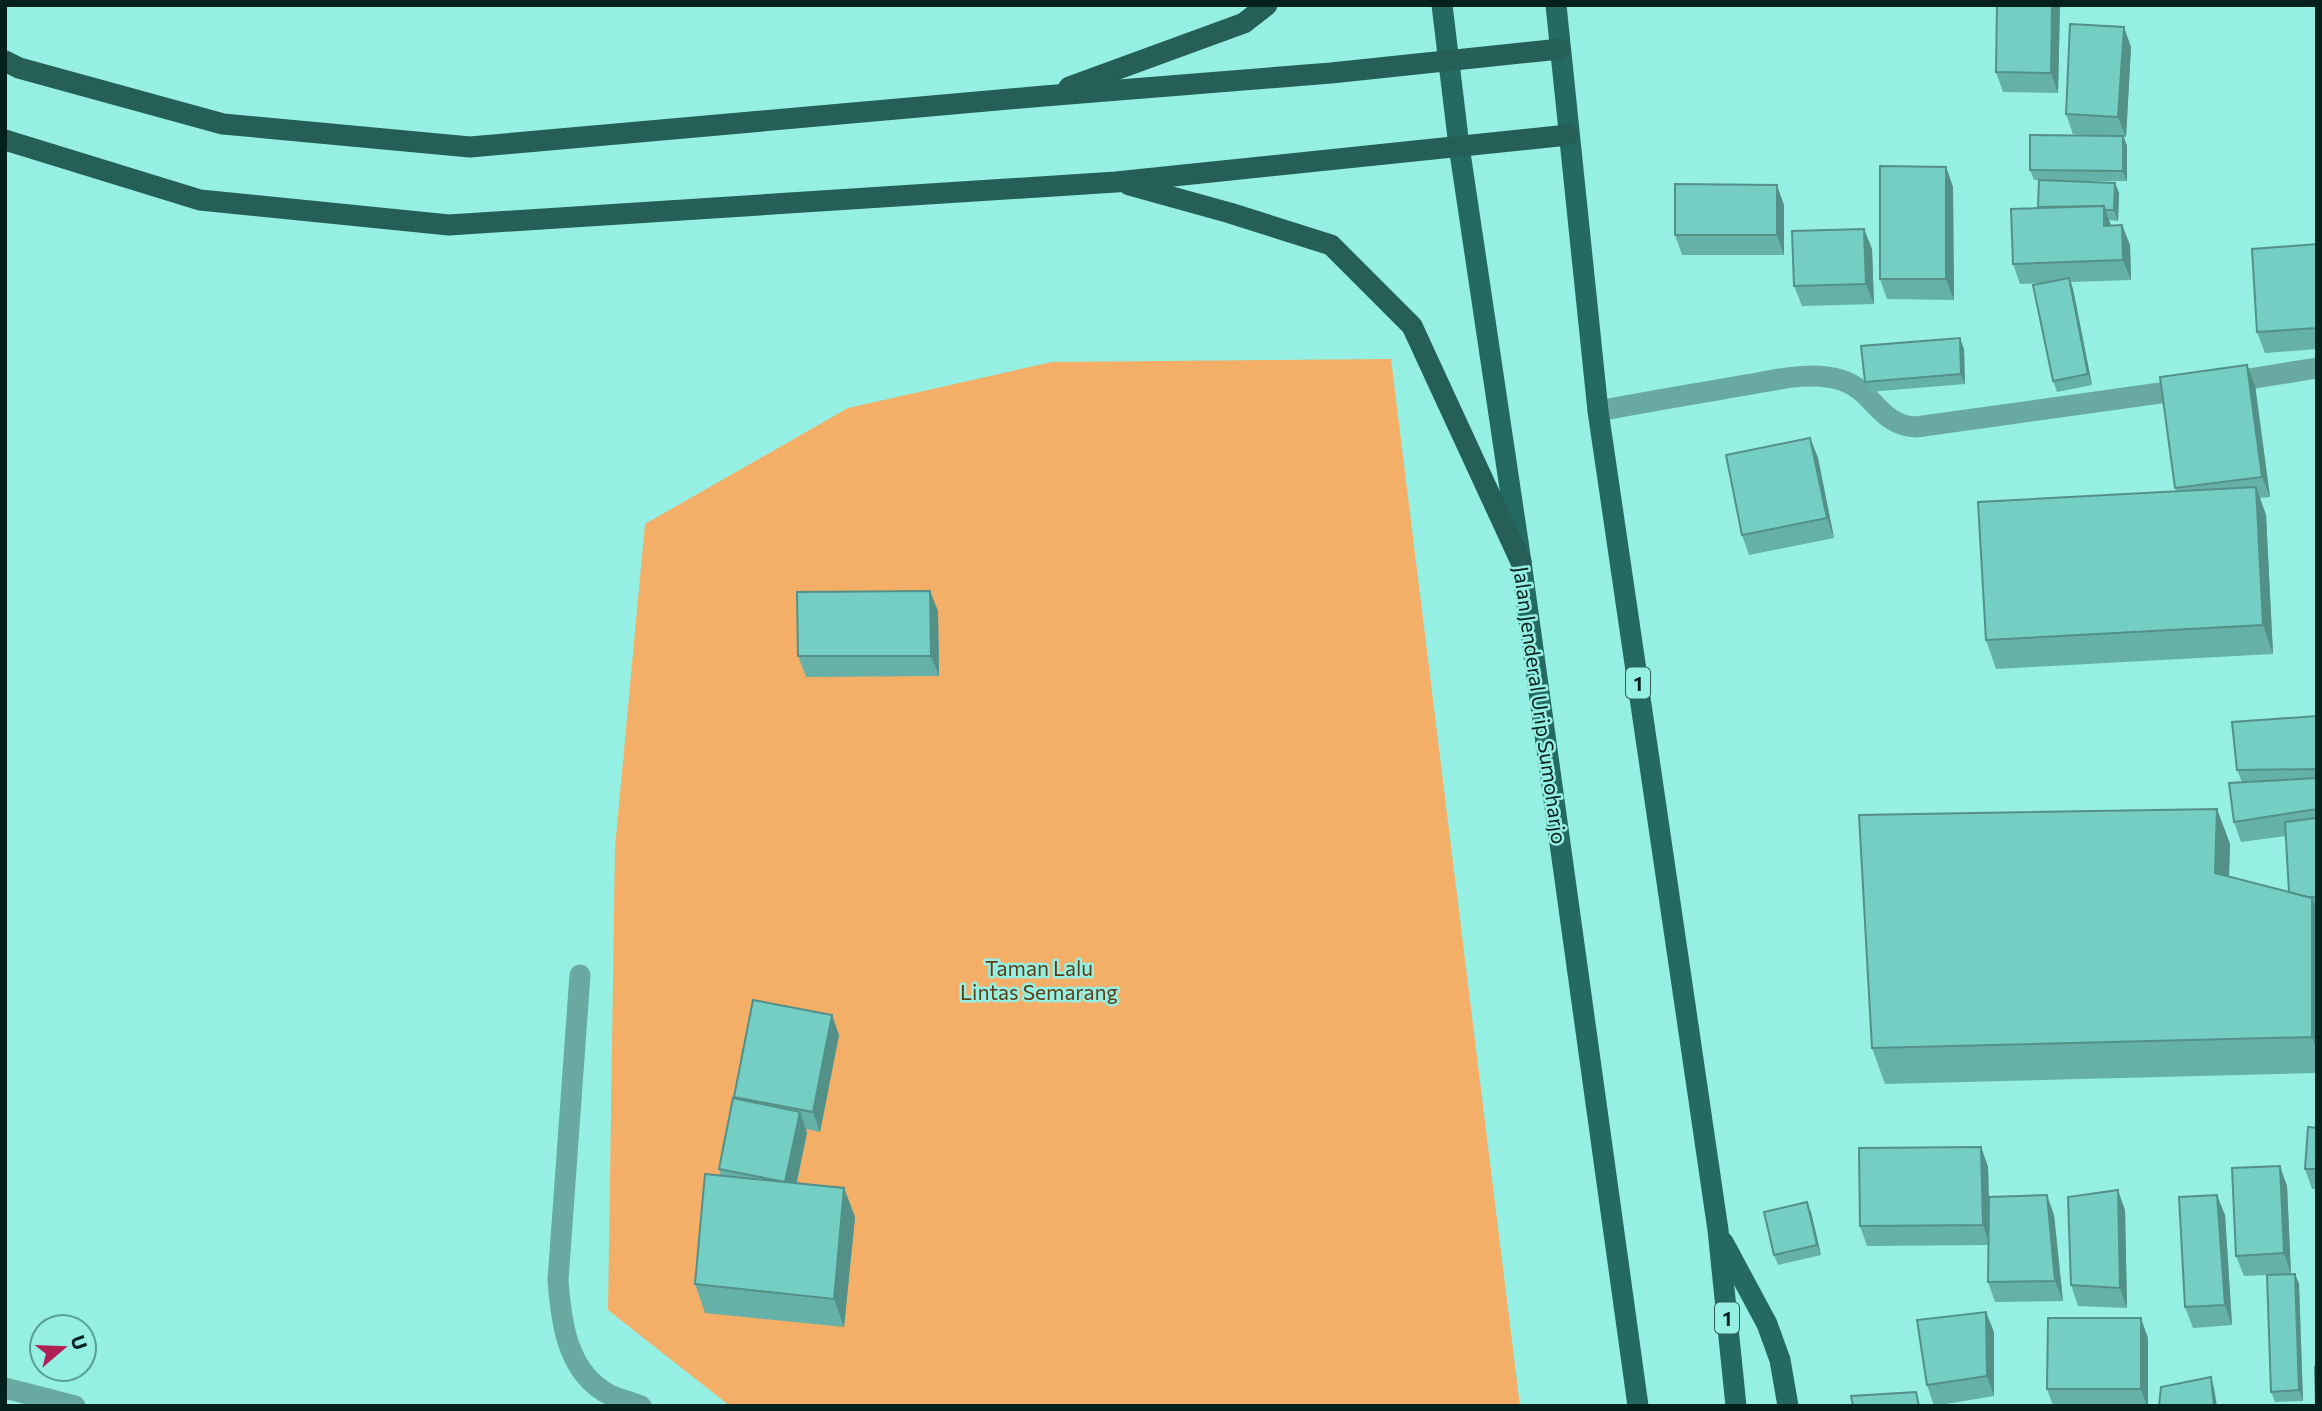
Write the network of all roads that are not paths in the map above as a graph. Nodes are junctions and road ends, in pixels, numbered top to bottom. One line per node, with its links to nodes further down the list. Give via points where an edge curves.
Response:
1 (1266, 5): 7 (highway, via 1244,23)
2 (1442, 5): 6 (highway, Jalan Jenderal Urip Sumoharjo)
3 (1556, 5): 4 (highway, 1)
4 (1560, 49): 6 (highway); 8 (highway, 1)
5 (5, 61): 7 (highway, via 223,124 470,147)
6 (1448, 63): 7 (highway); 10 (highway, Jalan Jenderal Urip Sumoharjo)
7 (1044, 96)
8 (1568, 135): 10 (highway); 13 (highway, 1)
9 (5, 140): 11 (highway, via 200,200 449,225)
10 (1459, 146): 11 (highway); 14 (highway, Jalan Jenderal Urip Sumoharjo)
11 (1116, 182): 14 (highway, via 1331,245 1412,326)
12 (2317, 369): 13 (street, via 1916,427 1888,418 1852,385 1819,376)
13 (1598, 411): 16 (highway, 1)
14 (1521, 562): 20 (highway, Jalan Jenderal Urip Sumoharjo)
15 (580, 975): 19 (street, via 558,1280 561,1322 571,1352 587,1378 609,1394)
16 (1717, 1230): 21 (highway, 1); 22 (highway, via 1767,1324 1780,1360)
17 (5, 1388): 18 (street)
18 (75, 1406)
19 (641, 1406)
20 (1639, 1406)
21 (1736, 1406)
22 (1788, 1406)

